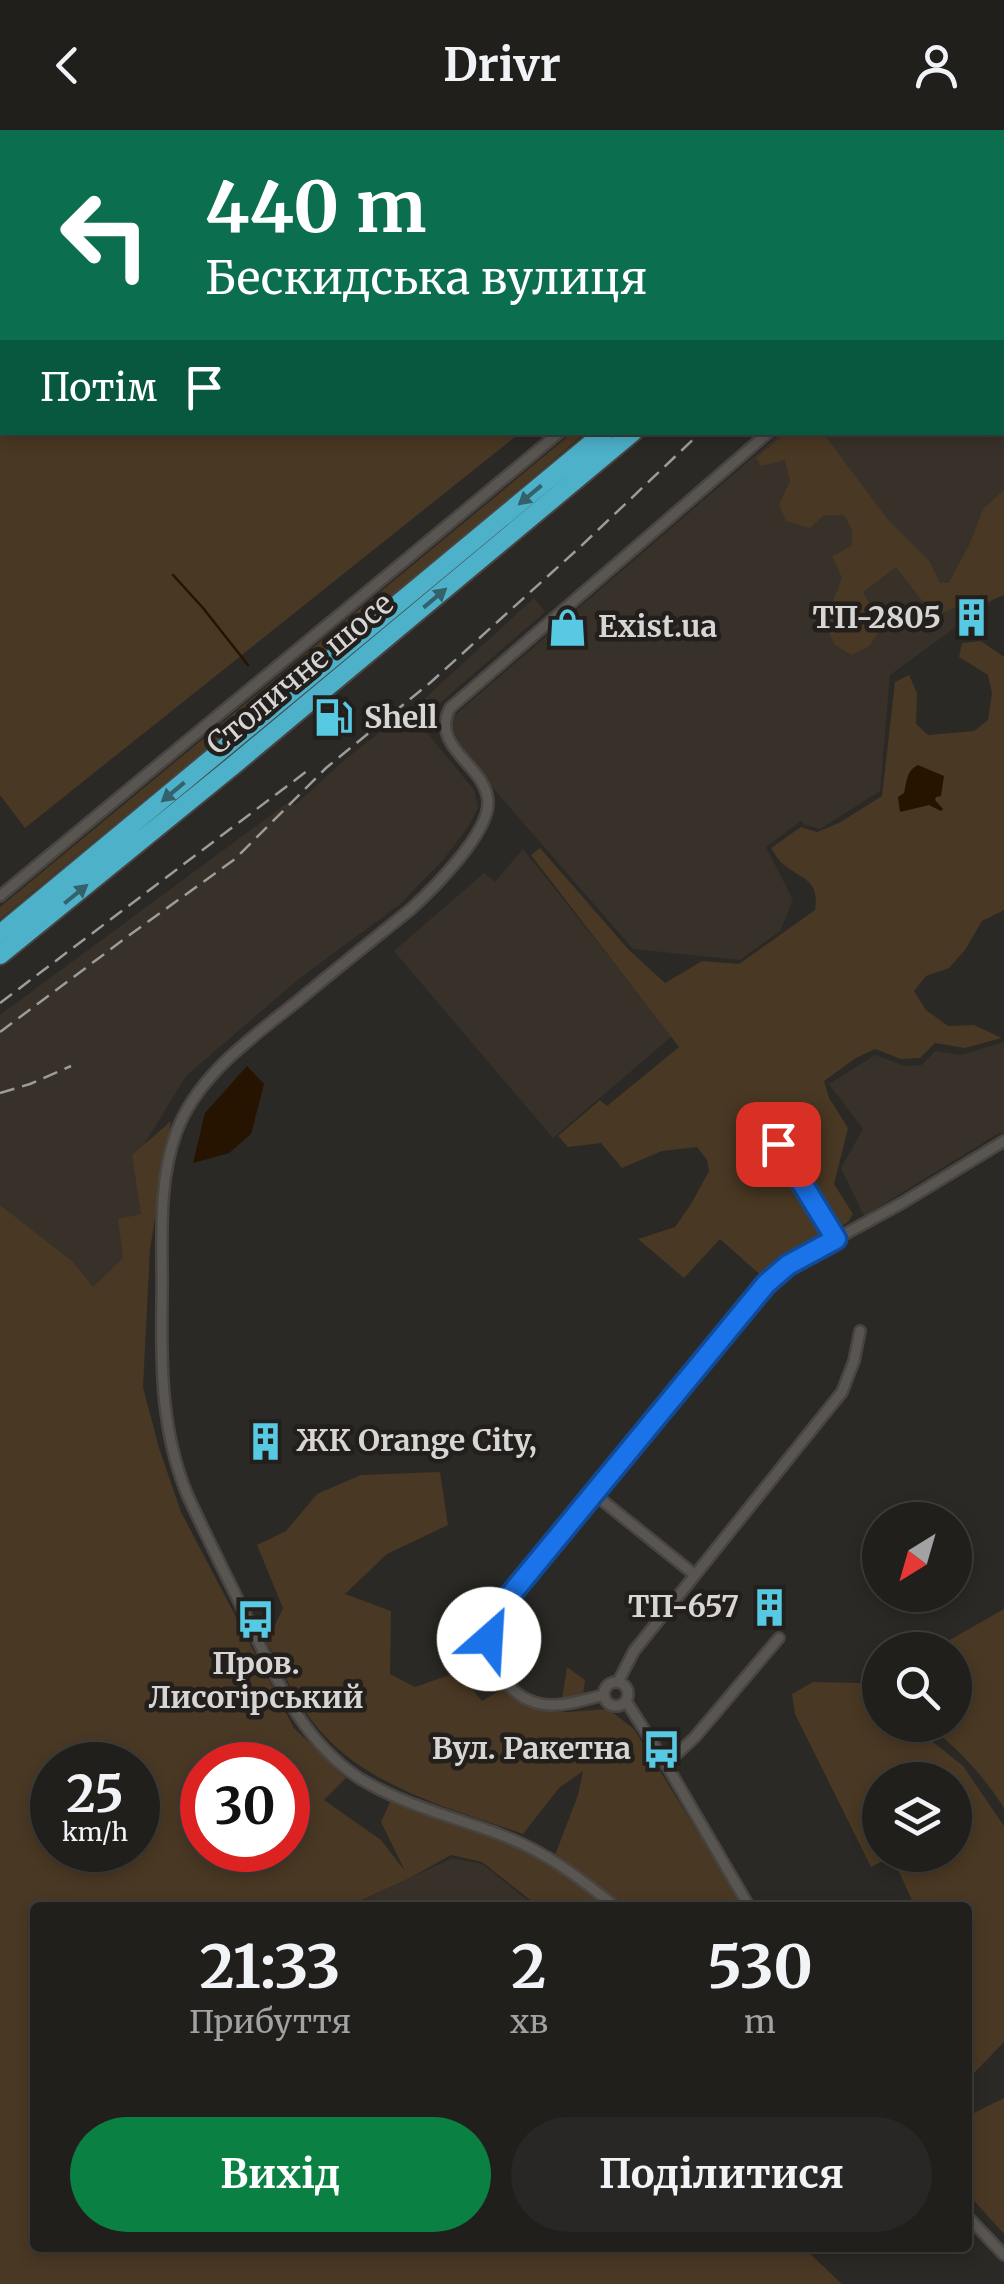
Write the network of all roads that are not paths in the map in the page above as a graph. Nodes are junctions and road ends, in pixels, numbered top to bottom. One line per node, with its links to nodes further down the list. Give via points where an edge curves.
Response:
1 (556, 435): 5 (street, Столичне шосе)
2 (601, 435): 6 (highway, Столичне шосе, one-way to 6)
3 (629, 435): 7 (highway, Столичне шосе, one-way to 3)
4 (766, 435): 19 (street, via 446,714 448,740 486,791 478,832 411,908 247,1042 199,1090 176,1132 164,1193 164,1416 191,1503 290,1706 342,1766 375,1787 523,1844)
5 (0, 896)
6 (0, 934)
7 (0, 955)
8 (1004, 1141): 10 (street)
9 (778, 1144): 10 (street)
10 (836, 1239): 12 (street, via 766,1284)
11 (860, 1332): 13 (street, via 842,1392)
12 (593, 1493): 13 (street); 16 (street, via 497,1613 489,1639 498,1673 530,1701 552,1705)
13 (695, 1574): 15 (street)
14 (779, 1638): 18 (street)
15 (618, 1682): 16 (street); 17 (street, via 626,1688)
16 (604, 1695): 17 (street, via 612,1705)
17 (626, 1701): 18 (street)
18 (666, 1764): 20 (street)
19 (609, 1902)
20 (746, 1902)
21 (972, 2221): 22 (street)
22 (1004, 2255)

